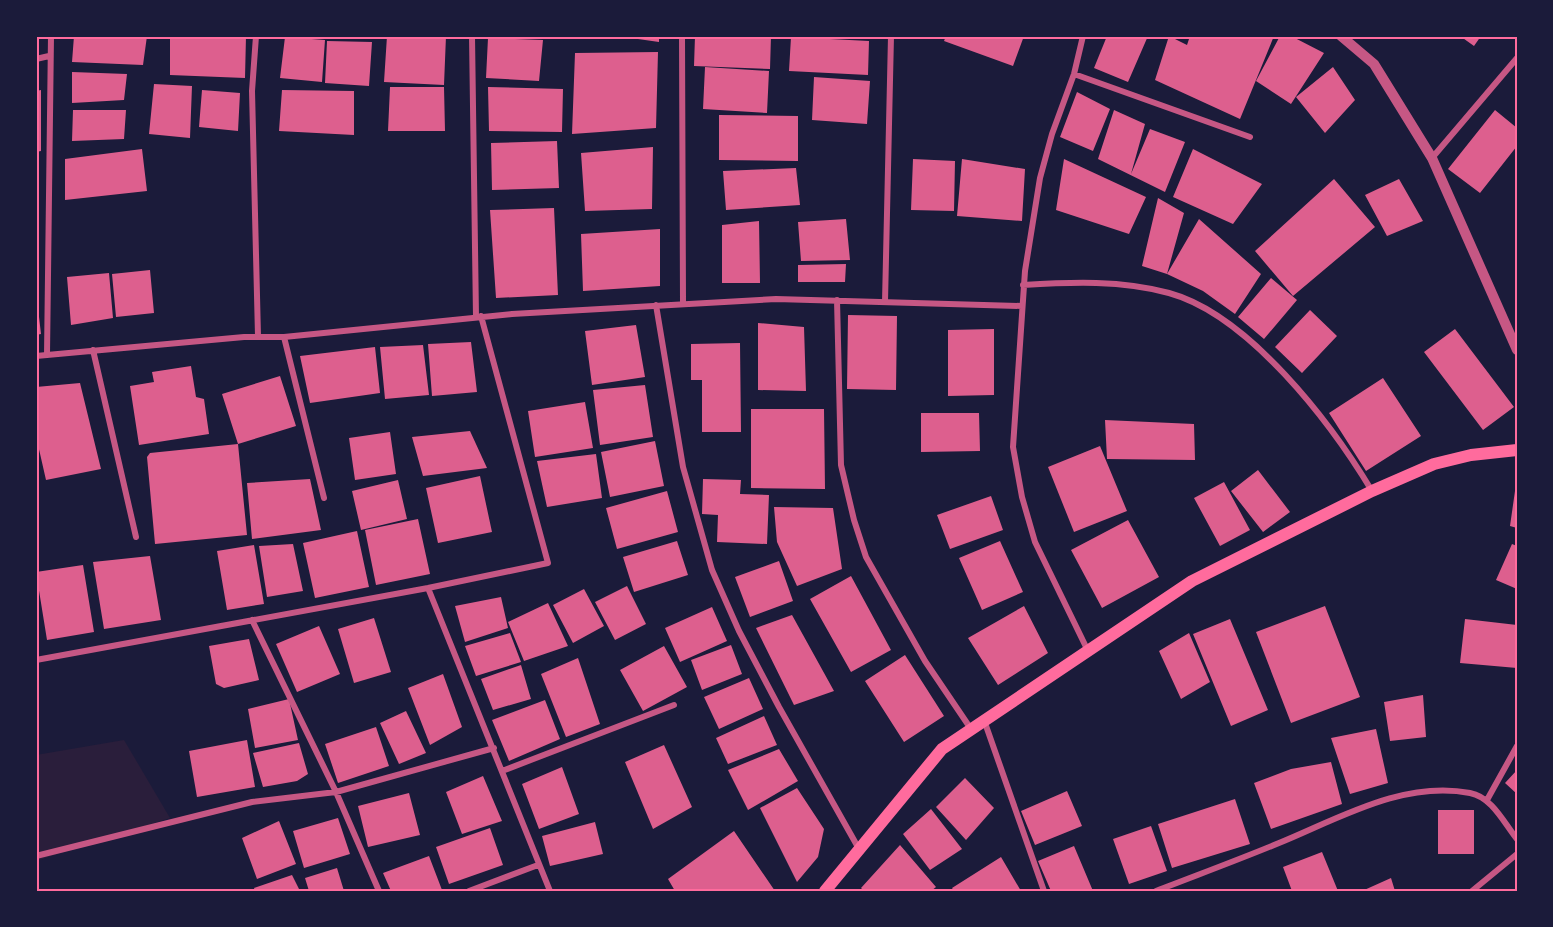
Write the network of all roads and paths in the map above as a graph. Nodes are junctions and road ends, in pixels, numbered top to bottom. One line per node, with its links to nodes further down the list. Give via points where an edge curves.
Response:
1 (51, 36): 8 (street)
2 (256, 36): 21 (street, via 252,92)
3 (472, 36): 20 (street)
4 (682, 36): 17 (street)
5 (891, 36): 16 (street)
6 (1083, 36): 11 (street)
7 (1341, 36): 13 (street, via 1374,64)
8 (50, 56): 10 (street); 25 (street)
9 (1517, 58): 13 (street)
10 (36, 59)
11 (1074, 74): 12 (street); 14 (street, via 1040,178)
12 (1250, 137)
13 (1432, 158): 24 (street)
14 (1023, 285): 19 (street); 28 (street, via 1087,281 1170,294 1224,319 1281,370 1350,455)
15 (837, 300): 16 (street); 17 (street); 37 (street, via 841,465 854,520 866,557 925,661)
16 (885, 302): 19 (street)
17 (683, 304): 18 (street)
18 (656, 306): 20 (street); 44 (street, via 683,467 712,570 779,707)
19 (1022, 306): 33 (street, via 1013,447 1020,487 1035,542)
20 (478, 317): 22 (street); 31 (street, via 548,562)
21 (258, 336): 22 (street); 23 (street)
22 (284, 337): 29 (street)
23 (93, 350): 25 (street); 30 (street)
24 (1517, 350)
25 (47, 355): 26 (street)
26 (36, 356)
27 (1517, 450): 28 (main road, via 1434,464)
28 (1372, 491): 33 (main road, via 1192,581)
29 (324, 498)
30 (136, 537)
31 (428, 588): 32 (street); 39 (street)
32 (252, 620): 34 (street); 41 (street)
33 (1088, 651): 36 (main road)
34 (36, 660)
35 (674, 705): 40 (street)
36 (984, 720): 37 (main road); 52 (street)
37 (971, 729): 44 (main road, via 942,749)
38 (1517, 746): 42 (street)
39 (494, 748): 40 (street); 41 (street)
40 (502, 771): 47 (street)
41 (336, 792): 46 (street, via 252,802); 48 (street)
42 (1487, 800): 43 (street); 53 (street, via 1470,793 1442,792 1369,804)
43 (1517, 839)
44 (860, 850): 51 (main road)
45 (1517, 854): 54 (street)
46 (36, 856)
47 (538, 865): 49 (street); 50 (street)
48 (379, 891)
49 (469, 891)
50 (550, 891)
51 (825, 891)
52 (1044, 891)
53 (1156, 891)
54 (1472, 891)

